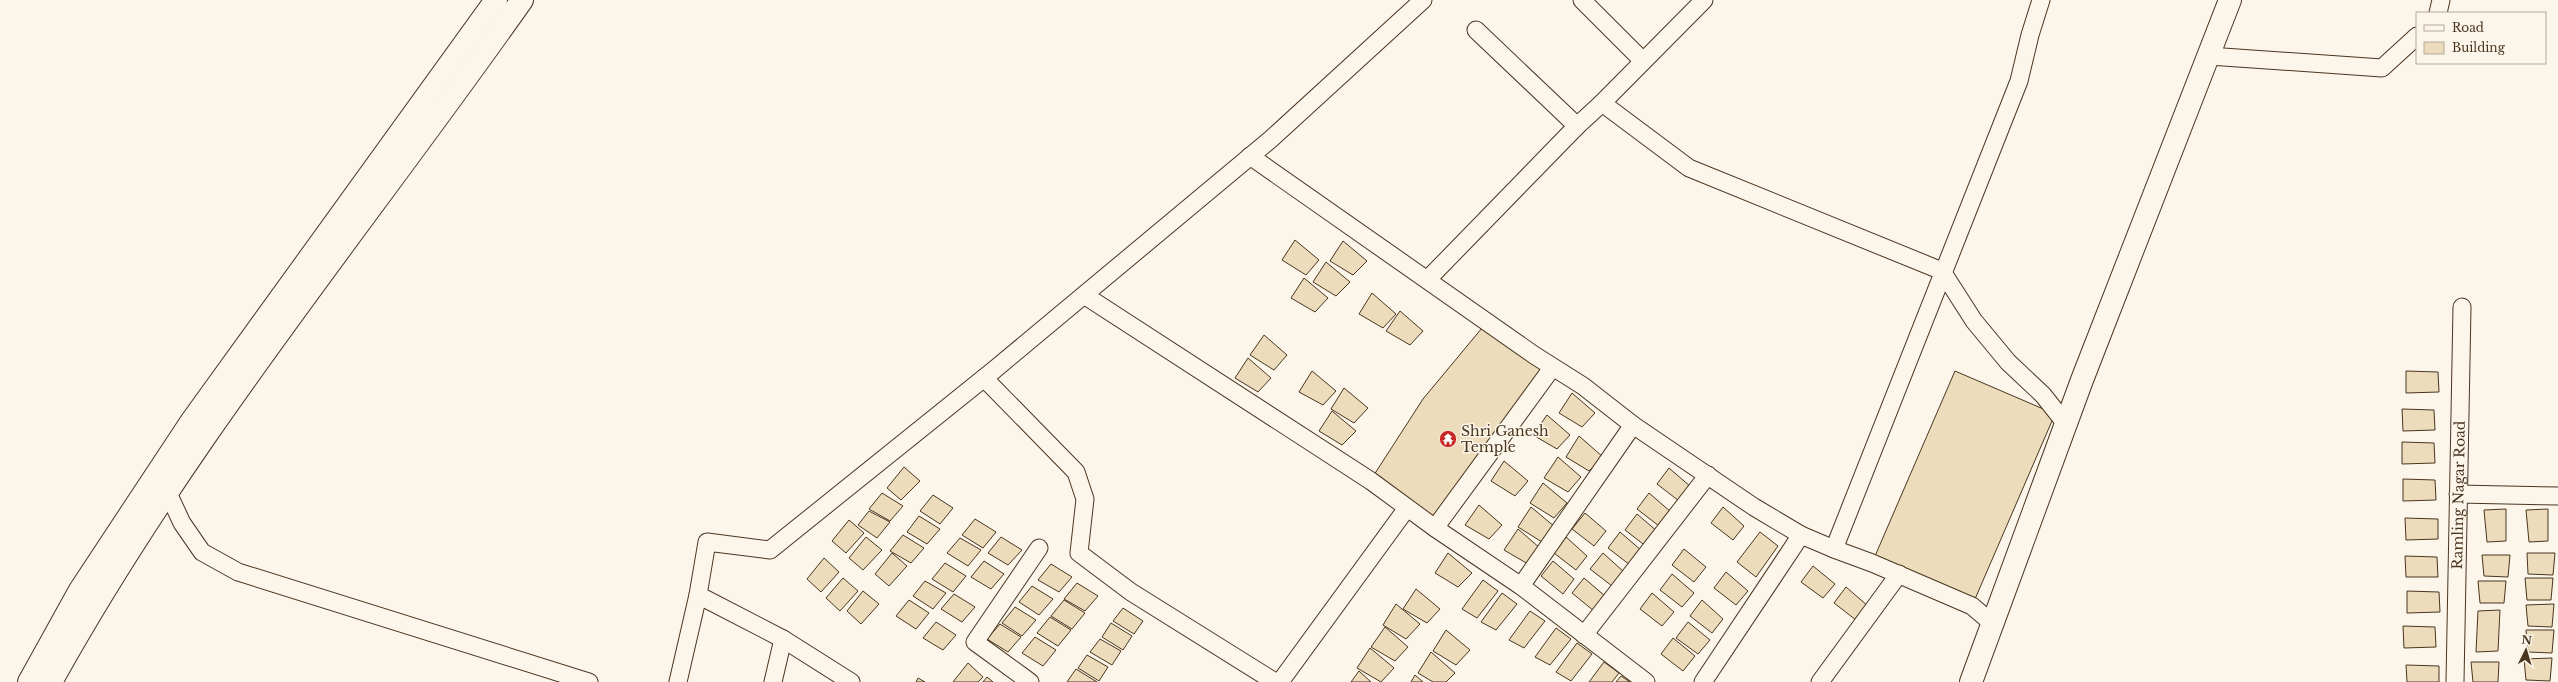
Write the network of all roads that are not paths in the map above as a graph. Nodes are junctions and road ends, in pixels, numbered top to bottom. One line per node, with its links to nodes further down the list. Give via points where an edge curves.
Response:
1 (496, 0): 41 (street, via 191,422 80,590)
2 (522, 0): 26 (street, via 253,369)
3 (1423, 0): 16 (street)
4 (1582, 0): 13 (street)
5 (1704, 0): 13 (street)
6 (2041, 0): 17 (street, via 2019,81)
7 (2230, 0): 12 (street)
8 (2441, 0): 9 (street)
9 (2438, 12)
10 (1476, 30): 15 (street)
11 (2416, 37): 12 (street, via 2382,68)
12 (2209, 56): 23 (street)
13 (1643, 61): 14 (street)
14 (1602, 103): 15 (street); 17 (street, via 1689,168)
15 (1576, 126): 18 (street)
16 (1250, 156): 18 (street); 19 (street)
17 (1942, 271): 23 (street, via 1974,321 2008,362 2043,395); 33 (street)
18 (1428, 279): 21 (street)
19 (1084, 295): 22 (street); 29 (street, via 1371,481)
20 (2462, 307): 27 (street, Ramling Nagar Road)
21 (1552, 368): 24 (street, via 1583,386); 30 (street)
22 (984, 378): 36 (street, via 770,550 707,542); 47 (street, via 1076,472 1085,500 1079,553 1131,592)
23 (2066, 424): 37 (street)
24 (1632, 425): 25 (street); 35 (street)
25 (1708, 475): 31 (street); 38 (street)
26 (168, 494): 42 (street, via 105,588); 43 (street, via 182,523 202,552 238,572)
27 (2458, 494): 28 (street); 53 (street, Ramling Nagar Road)
28 (2558, 496)
29 (1407, 508): 30 (street); 48 (street)
30 (1435, 528): 35 (street)
31 (1801, 535): 33 (street); 50 (street)
32 (1039, 548): 46 (street, via 975,642)
33 (1834, 549): 34 (street)
34 (1899, 574): 37 (street, via 1972,606); 51 (street)
35 (1520, 586): 38 (street)
36 (698, 595): 39 (street); 44 (street)
37 (1992, 623): 52 (street)
38 (1584, 635): 49 (street)
39 (783, 639): 40 (street); 45 (street)
40 (846, 681)
41 (29, 682)
42 (51, 682)
43 (589, 682)
44 (678, 682)
45 (773, 682)
46 (1030, 682)
47 (1275, 682)
48 (1280, 682)
49 (1646, 682)
50 (1703, 682)
51 (1820, 682)
52 (1971, 682)
53 (2455, 682)

